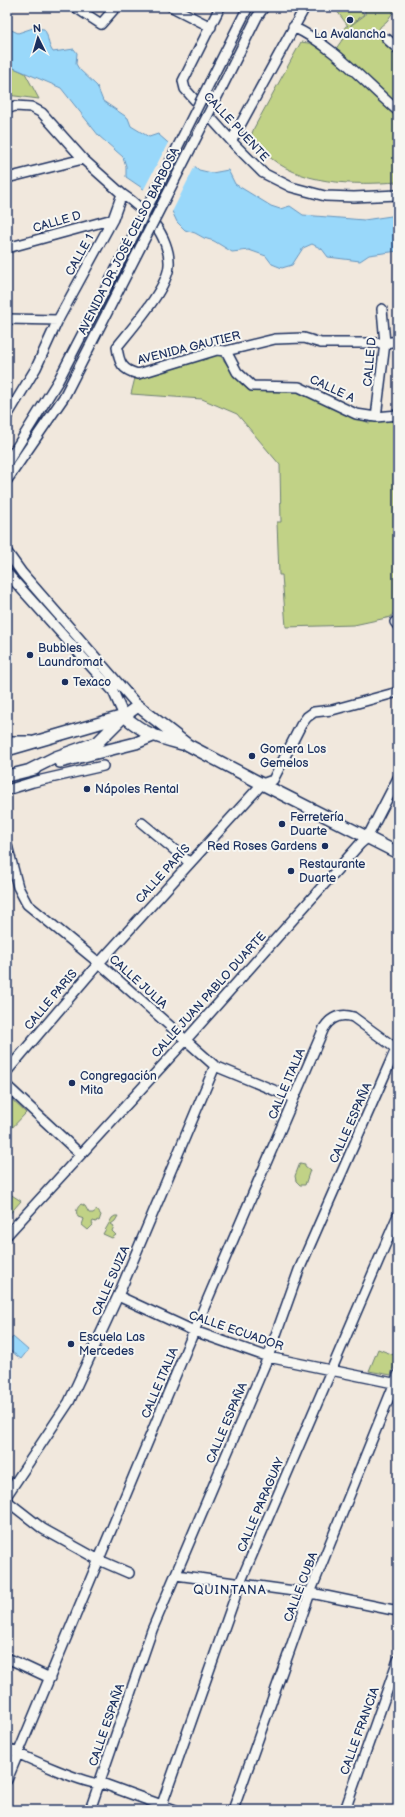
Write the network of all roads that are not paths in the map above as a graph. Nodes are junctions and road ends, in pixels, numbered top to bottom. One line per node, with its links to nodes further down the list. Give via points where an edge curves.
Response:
1 (75, 7): 2 (street, via 101,24)
2 (116, 7)
3 (172, 7): 8 (street)
4 (220, 7): 8 (street)
5 (248, 7): 30 (street, AVENIDA DR. JOSÉ CELSO BARBOSA, bridge, via 58,381)
6 (264, 7): 30 (street, AVENIDA DR. JOSÉ CELSO BARBOSA, bridge, via 64,397 43,429)
7 (305, 7): 9 (street)
8 (211, 26): 14 (street, CALLE PUENTE, via 183,81 185,89)
9 (293, 27): 13 (street, via 304,32 336,56); 14 (street)
10 (387, 39): 11 (street)
11 (398, 49)
12 (7, 109): 15 (street, via 15,106 31,107 42,113)
13 (398, 111)
14 (232, 140): 18 (street, CALLE PUENTE, via 263,173 291,187 325,196)
15 (83, 159): 16 (street); 17 (street)
16 (7, 178)
17 (122, 194): 19 (street, CALLE 1); 26 (street, AVENIDA GAUTIER, via 141,208 159,231 167,250 169,265 167,276 159,291 117,347 118,360 129,372 138,374 217,350)
18 (398, 195)
19 (113, 219): 20 (street, CALLE D); 23 (street, CALLE 1)
20 (7, 248)
21 (382, 309): 25 (street, CALLE D)
22 (7, 319): 23 (street)
23 (58, 320): 28 (street, CALLE 1, via 36,368)
24 (398, 341): 25 (street, AVENIDA GAUTIER)
25 (385, 343): 26 (street, AVENIDA GAUTIER, via 321,343 304,338 274,339); 29 (street, CALLE D)
26 (226, 351): 29 (street, CALLE A, via 237,372 252,386 299,388 356,414)
27 (398, 415): 29 (street, CALLE A)
28 (7, 416)
29 (376, 417)
30 (11, 458): 31 (street, AVENIDA DR. JOSÉ CELSO BARBOSA)
31 (7, 480)
32 (7, 552): 36 (street)
33 (7, 573): 34 (street)
34 (11, 580): 37 (street, via 113,691)
35 (398, 692): 48 (street, CALLE PARÍS, via 332,710 314,712 301,724 273,780)
36 (138, 706): 37 (main road); 41 (main road)
37 (124, 716): 38 (main road); 40 (main road); 44 (main road, via 98,742 56,757)
38 (153, 736): 41 (main road); 44 (main road, via 136,743)
39 (7, 741): 40 (street)
40 (38, 741): 42 (main road)
41 (188, 745): 48 (main road)
42 (7, 750)
43 (103, 766): 47 (street)
44 (30, 770): 45 (main road); 47 (street)
45 (7, 776)
46 (398, 778): 51 (street, CALLE JUAN PABLO DUARTE)
47 (33, 782): 49 (street)
48 (262, 784): 51 (main road); 54 (street, CALLE PARÍS)
49 (7, 790)
50 (142, 823): 54 (street)
51 (367, 838): 53 (main road); 56 (street, CALLE JUAN PABLO DUARTE)
52 (7, 845): 55 (street, CALLE JULIA, via 18,887 27,904)
53 (398, 853)
54 (189, 862): 55 (street, CALLE PARÍS)
55 (99, 963): 56 (street, CALLE JULIA); 59 (street, CALLE PARIS)
56 (186, 1041): 58 (street, CALLE JULIA); 62 (street, CALLE JUAN PABLO DUARTE)
57 (397, 1050): 61 (street, CALLE ITALIA, via 353,1018 342,1015 333,1018 327,1024); 67 (street, CALLE ESPAÑA, via 299,1270)
58 (215, 1066): 61 (street, CALLE JULIA); 65 (street, CALLE SUIZA)
59 (7, 1071)
60 (7, 1086): 62 (street)
61 (293, 1098): 66 (street, CALLE ITALIA)
62 (80, 1154): 64 (street, CALLE JUAN PABLO DUARTE)
63 (398, 1215): 68 (street, CALLE PARAGUAY)
64 (7, 1235)
65 (118, 1296): 66 (street, CALLE ECUADOR); 70 (street, CALLE SUIZA, via 69,1402)
66 (194, 1331): 67 (street, CALLE ECUADOR); 72 (street, CALLE ITALIA)
67 (268, 1357): 68 (street, CALLE ECUADOR); 74 (street, CALLE ESPAÑA)
68 (332, 1370): 69 (street, CALLE ECUADOR); 75 (street, CALLE PARAGUAY)
69 (397, 1380): 76 (street, CALLE CUBA)
70 (7, 1494)
71 (7, 1501): 72 (street, via 43,1529)
72 (99, 1560): 73 (street); 80 (street, CALLE ITALIA)
73 (129, 1573)
74 (176, 1575): 75 (street); 84 (street, CALLE ESPAÑA, via 152,1630)
75 (240, 1583): 76 (street); 85 (street, CALLE PARAGUAY)
76 (310, 1593): 77 (street); 88 (street, CALLE CUBA)
77 (398, 1611)
78 (7, 1658): 80 (street)
79 (398, 1660): 89 (street, CALLE FRANCIA)
80 (50, 1678): 82 (street, CALLE ITALIA)
81 (7, 1748): 82 (street)
82 (19, 1754): 83 (street, CALLE ITALIA); 84 (street)
83 (7, 1780)
84 (98, 1785): 85 (street, via 104,1784); 86 (street, CALLE ESPAÑA)
85 (160, 1808): 87 (street)
86 (90, 1810)
87 (175, 1810)
88 (233, 1810)
89 (345, 1810)

